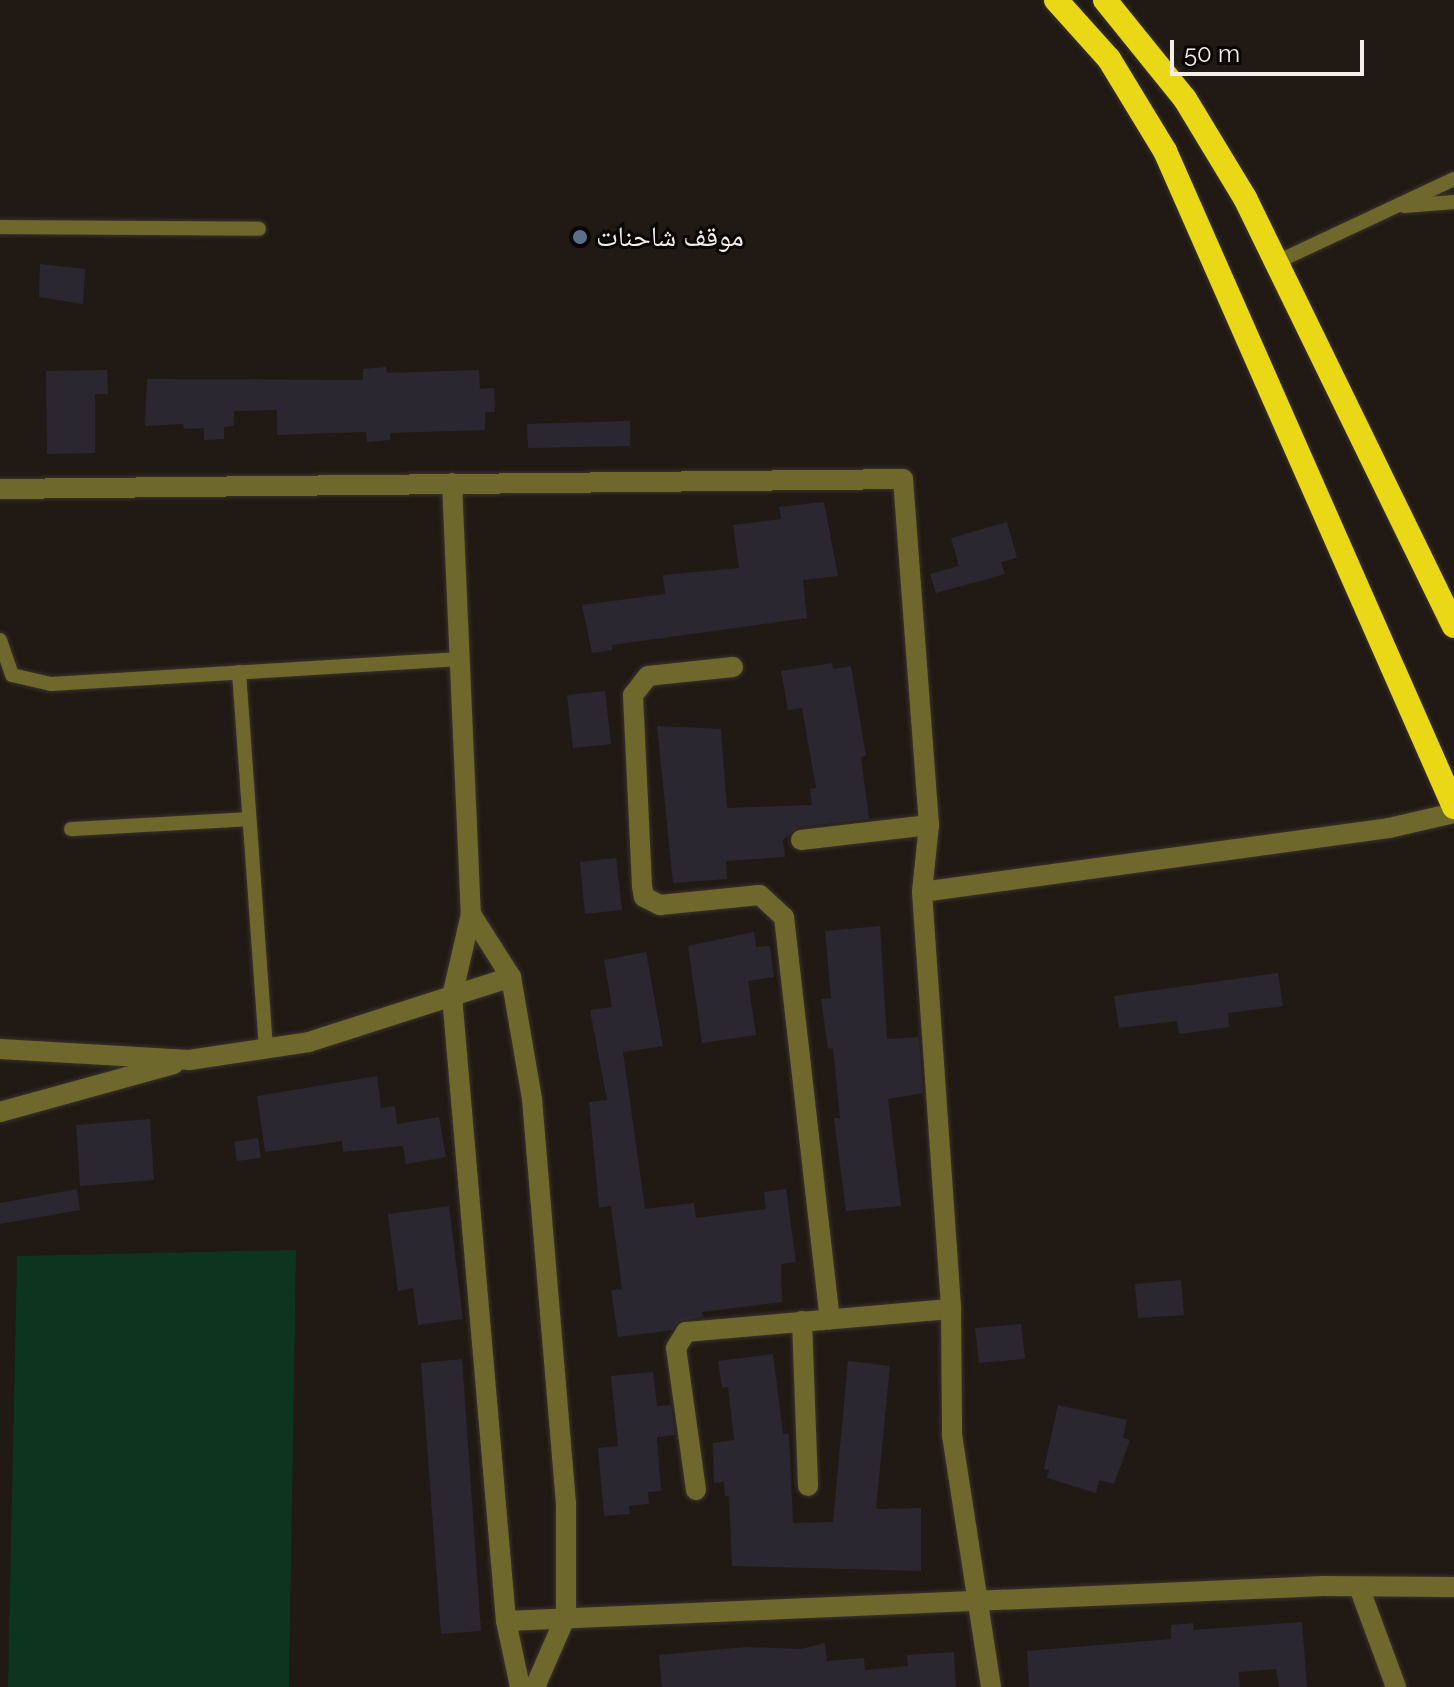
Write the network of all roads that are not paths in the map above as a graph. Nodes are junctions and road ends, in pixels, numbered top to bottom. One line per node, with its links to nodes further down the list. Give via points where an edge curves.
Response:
1 (1056, 0): 16 (highway, via 1109,59 1165,151)
2 (1105, 0): 8 (highway, via 1185,99)
3 (1454, 179): 5 (lane)
4 (1454, 202): 5 (lane)
5 (1396, 207): 8 (lane)
6 (0, 227): 7 (lane)
7 (259, 229)
8 (1279, 261): 11 (highway)
9 (452, 483): 10 (street); 13 (street); 18 (street, via 903,479)
10 (0, 489)
11 (1454, 626)
12 (0, 640): 15 (lane, via 8,667 19,681 51,684)
13 (460, 659): 15 (lane); 22 (street)
14 (733, 667): 30 (street, via 648,676 633,695 642,886 644,897 660,905 760,895 784,917)
15 (239, 672): 17 (lane)
16 (1454, 810): 21 (street, via 1389,828)
17 (249, 819): 19 (lane); 25 (lane)
18 (929, 825): 20 (street); 21 (street)
19 (71, 829)
20 (801, 840)
21 (922, 892): 29 (street)
22 (471, 914): 23 (street); 24 (street)
23 (511, 977): 24 (street); 37 (street, via 532,1099 566,1503)
24 (452, 996): 25 (street, via 309,1042); 38 (street)
25 (266, 1048): 27 (street)
26 (0, 1049): 27 (street)
27 (189, 1060): 28 (street)
28 (0, 1112)
29 (951, 1309): 30 (street); 36 (street, via 952,1435)
30 (830, 1319): 31 (street)
31 (802, 1321): 32 (street); 33 (street, via 700,1330 678,1338)
32 (808, 1486)
33 (696, 1490)
34 (1359, 1587): 35 (street); 36 (street); 42 (street)
35 (1454, 1587)
36 (979, 1605): 37 (street); 41 (street)
37 (566, 1616): 38 (street); 40 (street)
38 (506, 1621): 39 (street)
39 (520, 1687)
40 (535, 1687)
41 (991, 1687)
42 (1396, 1687)

